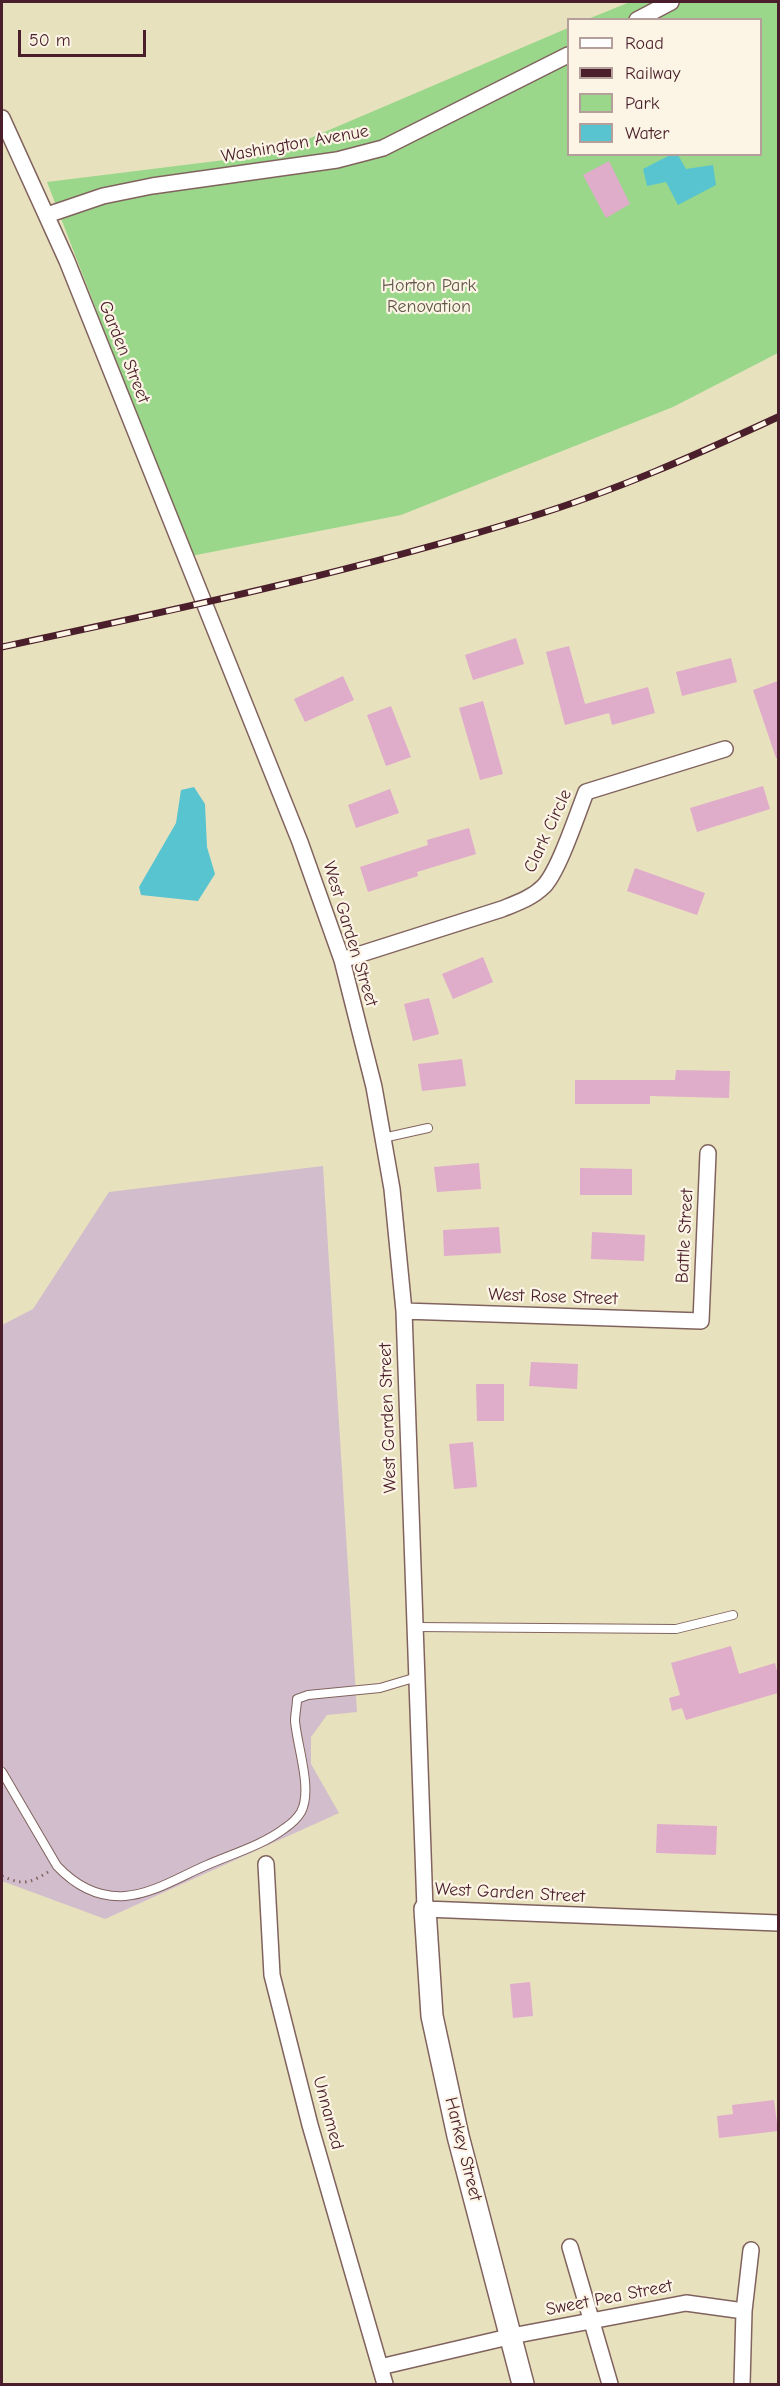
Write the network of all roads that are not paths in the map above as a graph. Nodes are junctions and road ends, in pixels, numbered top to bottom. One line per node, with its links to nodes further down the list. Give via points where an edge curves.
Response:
1 (672, 2): 2 (street)
2 (641, 18)
3 (567, 56): 5 (street, Washington Avenue, via 383,148 337,160 123,192)
4 (2, 118): 5 (street, Garden Street)
5 (47, 215): 6 (street, Garden Street)
6 (204, 603): 8 (street, West Garden Street, via 300,842)
7 (725, 749): 8 (street, Clark Circle, via 586,792 555,867 545,885 528,898)
8 (342, 960): 10 (street, West Garden Street)
9 (428, 1128): 10 (lane)
10 (383, 1138): 12 (street, West Garden Street)
11 (708, 1153): 13 (street, Battle Street)
12 (404, 1311): 13 (street, West Rose Street); 15 (street, West Garden Street)
13 (700, 1321)
14 (733, 1615): 15 (lane, via 676,1629)
15 (415, 1627): 16 (street, West Garden Street)
16 (417, 1677): 17 (lane, via 380,1688 297,1699 295,1719 305,1784 300,1813 286,1828 264,1840 146,1891 125,1896 81,1887 57,1866); 19 (street, West Garden Street)
17 (2, 1772)
18 (266, 1864): 26 (street, Unnamed, via 272,1975 310,2125)
19 (425, 1909): 20 (street, West Garden Street); 25 (street, Harkey Street, via 432,2016 458,2136)
20 (778, 1923)
21 (570, 2247): 24 (street)
22 (751, 2250): 23 (street)
23 (744, 2311): 24 (street, Sweet Pea Street, via 686,2303); 30 (street)
24 (593, 2321): 25 (street, Sweet Pea Street); 29 (street)
25 (514, 2336): 26 (street); 28 (street, Harkey Street)
26 (380, 2367): 27 (street, Unnamed)
27 (385, 2385)
28 (523, 2385)
29 (609, 2385)
30 (742, 2385)

